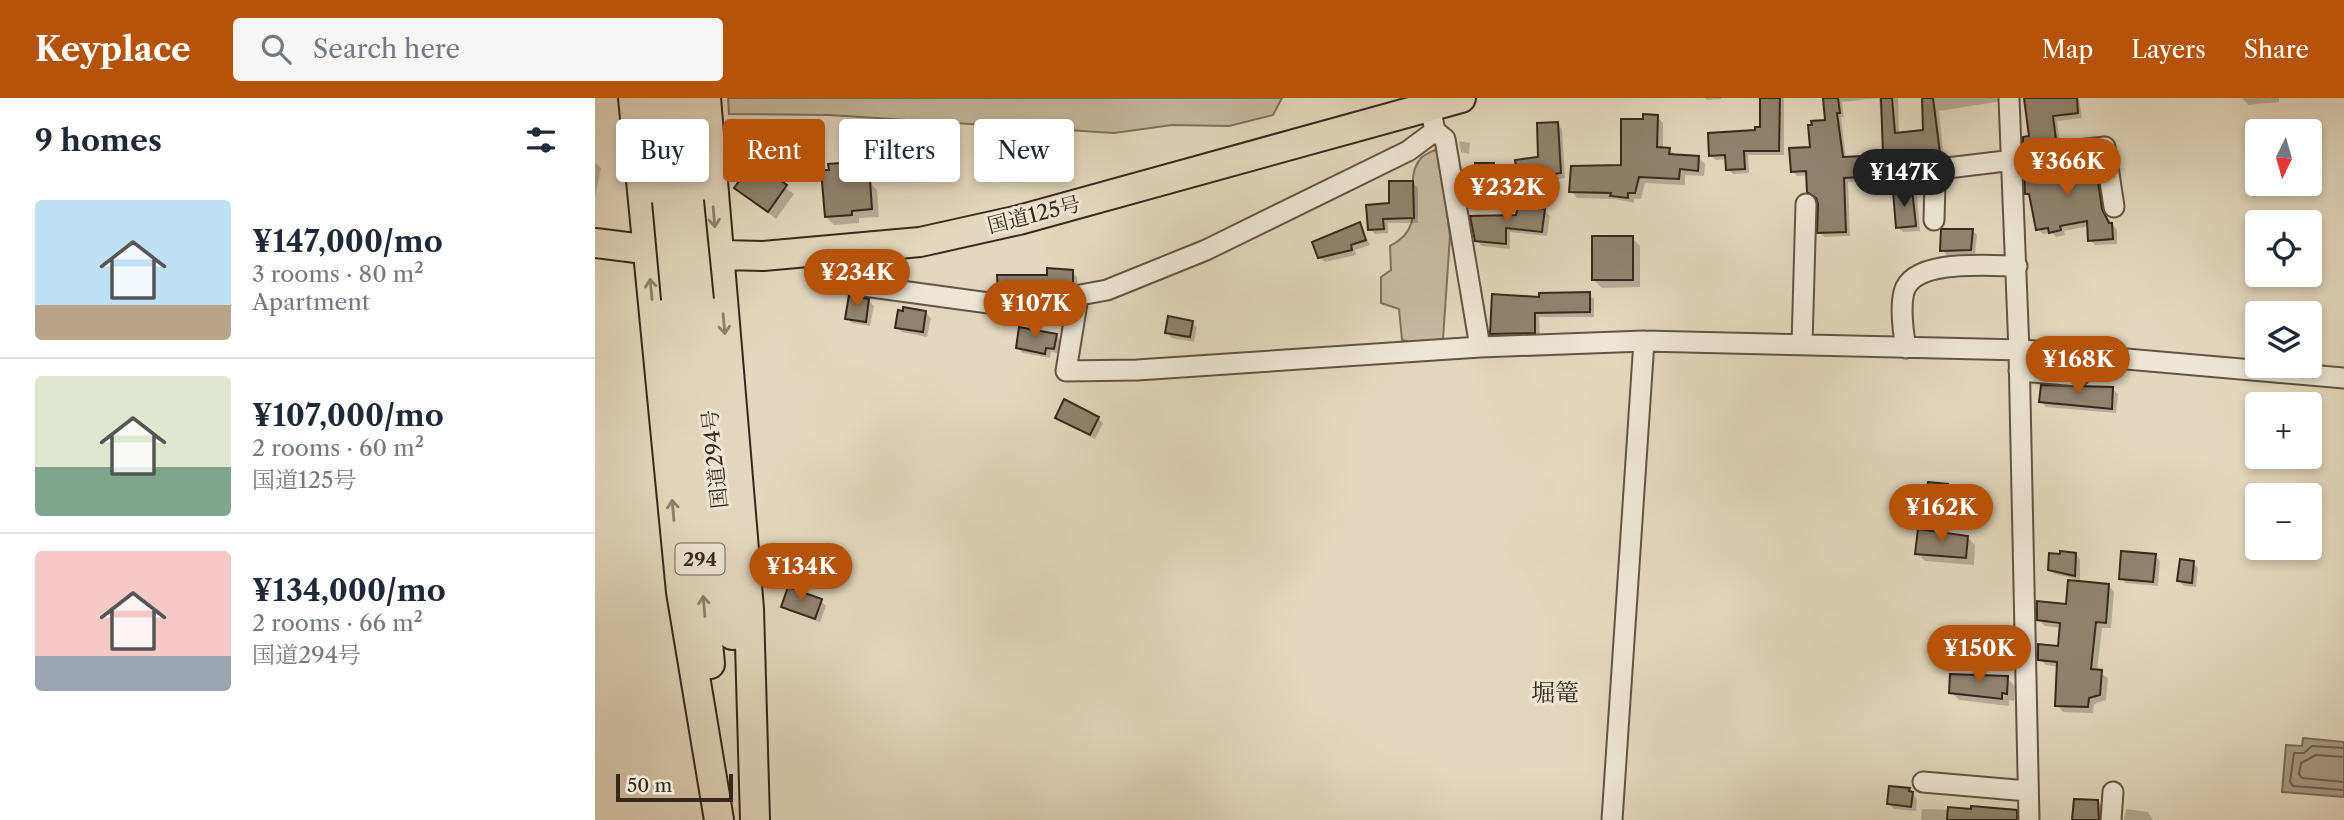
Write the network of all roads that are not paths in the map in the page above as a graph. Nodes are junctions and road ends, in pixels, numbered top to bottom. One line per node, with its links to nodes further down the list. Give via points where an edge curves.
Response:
1 (633, 98): 14 (highway, 294)
2 (657, 98): 9 (highway, 国道294号 / 294)
3 (679, 98): 9 (highway, 国道294号 / 294)
4 (706, 98): 16 (highway, 294, one-way to 16)
5 (1461, 98): 7 (highway, 国道125号)
6 (2009, 98): 8 (street)
7 (1433, 119): 15 (highway, 国道125号, via 1019,220 920,242); 18 (street, via 1408,150 1206,250 1141,278); 22 (street, via 1444,139)
8 (2014, 159): 11 (street, via 2105,147); 12 (street, via 1947,168 1935,183); 17 (street)
9 (678, 201): 19 (highway, 国道294号 / 294, bridge)
10 (1806, 204): 21 (street)
11 (2114, 207)
12 (1934, 220)
13 (595, 243): 14 (highway, 国道125号)
14 (646, 250): 16 (highway, 国道125号); 31 (highway, 294, one-way to 14, via 681,592)
15 (852, 251): 16 (highway, 国道125号); 18 (street, via 857,285 996,304)
16 (717, 256): 33 (highway, 294, one-way to 33, via 750,609)
17 (2017, 266): 23 (street, via 1944,266 1914,279 1904,293); 24 (street)
18 (1078, 297): 22 (street, via 1066,371)
19 (688, 299): 31 (highway, 国道294号 / 294, one-way to 19); 32 (highway, 国道294号 / 294)
20 (1644, 341): 21 (street); 22 (street); 34 (street)
21 (1802, 345): 23 (street)
22 (1480, 347)
23 (1906, 348): 24 (street)
24 (2019, 351): 25 (street); 27 (street)
25 (2019, 371): 26 (street); 29 (street)
26 (2079, 376)
27 (2344, 378)
28 (1923, 782): 29 (street)
29 (2028, 791): 35 (street)
30 (2113, 792): 36 (street)
31 (722, 820)
32 (750, 820)
33 (755, 820)
34 (1612, 820)
35 (2029, 820)
36 (2111, 820)

